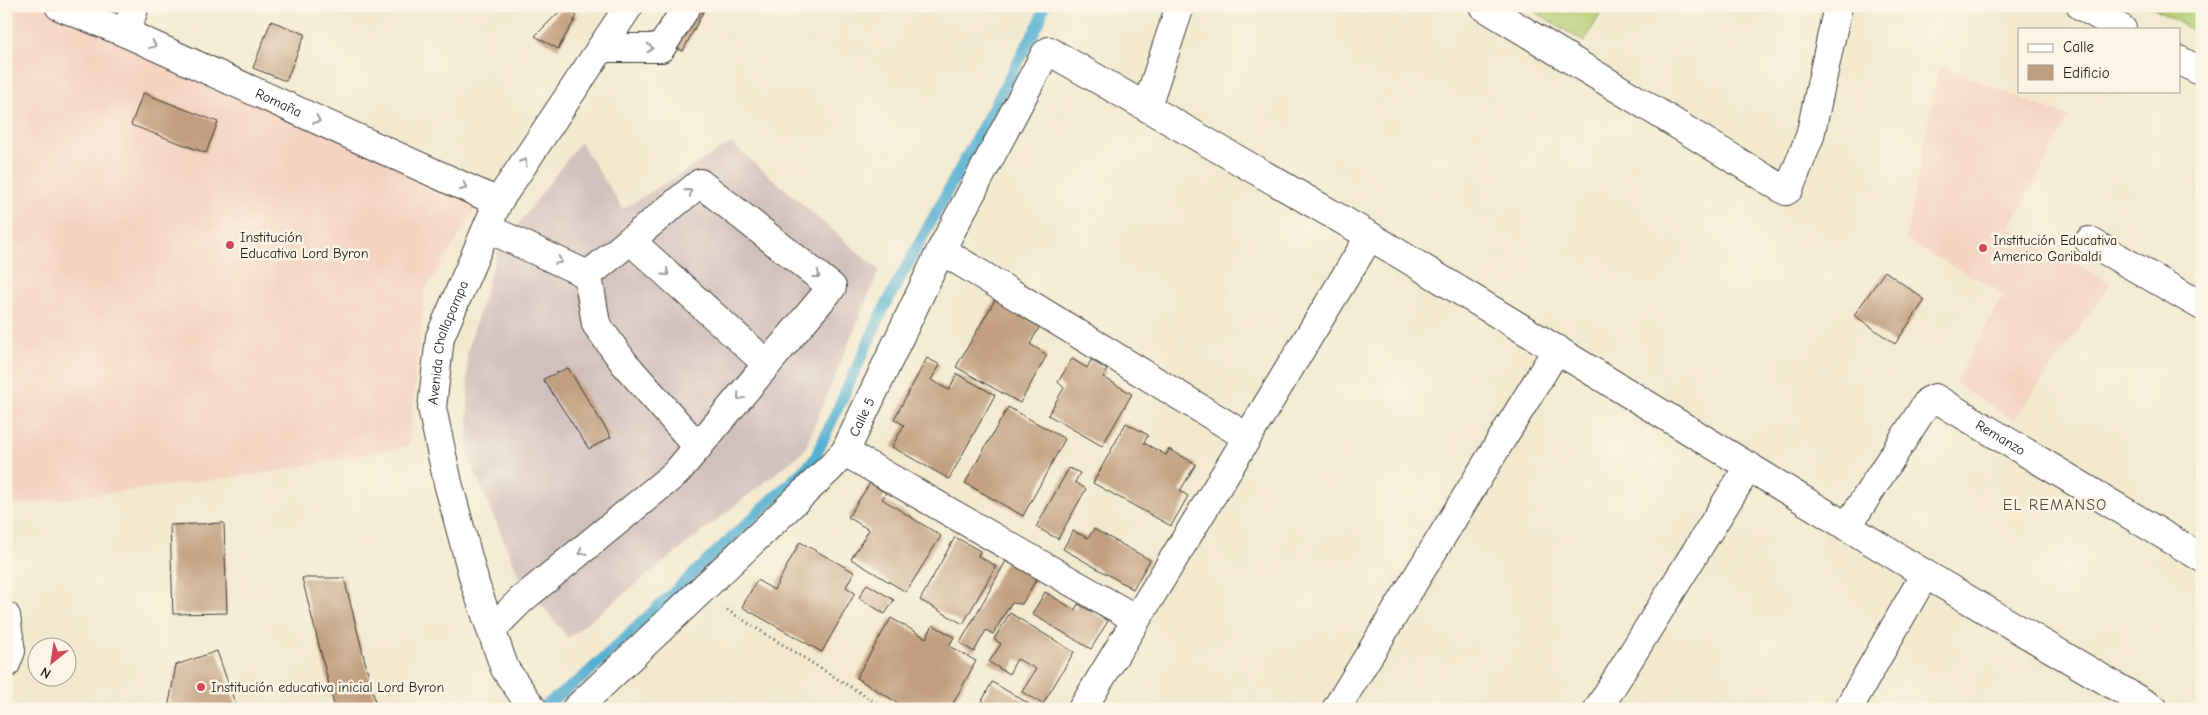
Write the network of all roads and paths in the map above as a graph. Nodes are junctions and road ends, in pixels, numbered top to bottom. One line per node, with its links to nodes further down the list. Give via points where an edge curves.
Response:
1 (59, 6): 10 (street, Romaña)
2 (135, 6): 10 (street)
3 (629, 6): 11 (street, Avenida Challapampa)
4 (687, 6): 11 (street, one-way to 4, via 661,48)
5 (1180, 6): 14 (street)
6 (1483, 6): 7 (street, via 1786,191 1810,136)
7 (1838, 6)
8 (2080, 6): 9 (street)
9 (2120, 28)
10 (126, 33): 15 (street, Romaña, one-way to 15)
11 (601, 48): 15 (street, Avenida Challapampa, one-way to 11)
12 (2180, 61): 13 (street)
13 (2202, 72)
14 (1147, 106): 17 (street); 20 (street, Calle 5, via 1048,52)
15 (498, 202): 16 (street, Avenida Challapampa)
16 (486, 228): 21 (street, one-way to 21); 35 (street, Avenida Challapampa, via 440,337 432,408 448,483)
17 (1370, 236): 23 (street); 25 (street)
18 (630, 240): 21 (street); 24 (street, one-way to 24); 24 (street, one-way to 24, via 700,184 832,287)
19 (2089, 241): 22 (street)
20 (941, 250): 25 (street); 27 (street, Calle 5)
21 (588, 275): 26 (street, via 596,324 625,364)
22 (2202, 306)
23 (1558, 349): 28 (street); 41 (street)
24 (767, 364): 26 (street, one-way to 26)
25 (1247, 437): 34 (street)
26 (698, 447): 35 (street, one-way to 35, via 676,473 521,600)
27 (845, 452): 32 (street, Calle 5); 34 (street)
28 (1749, 466): 29 (street); 42 (street)
29 (1847, 527): 30 (street, Remanzo, via 1928,402 1935,398); 31 (street)
30 (2202, 558)
31 (1925, 574): 43 (street); 44 (street)
32 (698, 593): 38 (street, Calle 5); 39 (path)
33 (6, 616): 36 (street, via 11,651)
34 (1136, 620): 40 (street)
35 (491, 630): 37 (street, Avenida Challapampa, via 505,669)
36 (6, 664)
37 (532, 709)
38 (576, 709)
39 (886, 709)
40 (1082, 709)
41 (1336, 709)
42 (1598, 709)
43 (1848, 709)
44 (2154, 709)

